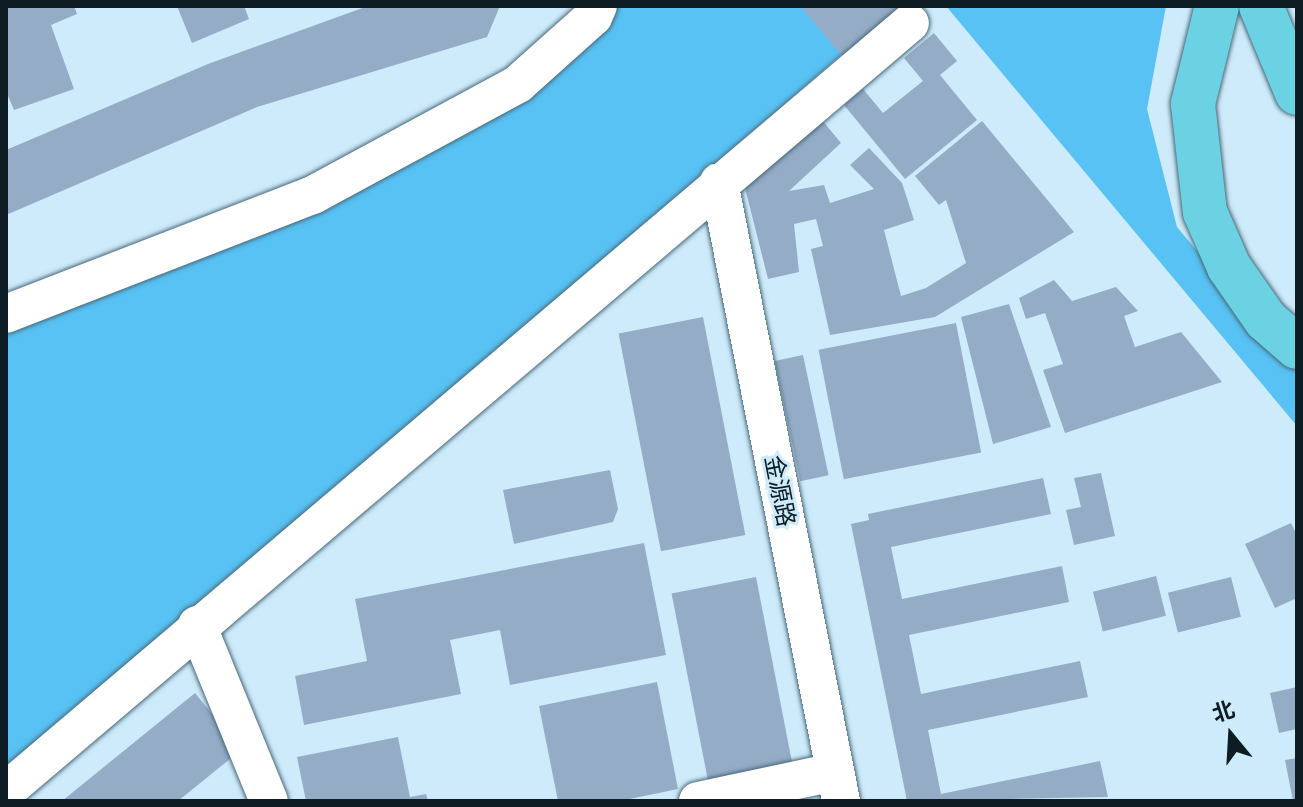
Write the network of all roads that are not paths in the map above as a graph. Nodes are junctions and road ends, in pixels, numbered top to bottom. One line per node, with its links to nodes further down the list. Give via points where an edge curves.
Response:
1 (598, 6): 7 (street, via 593,17 518,84 313,195)
2 (1217, 6): 8 (highway, via 1193,104 1205,212 1229,267 1266,320)
3 (1261, 6): 5 (highway)
4 (910, 23): 6 (street)
5 (1297, 93)
6 (719, 182): 9 (street); 10 (street, 金源路)
7 (6, 314)
8 (1297, 347)
9 (197, 625): 11 (street); 12 (street)
10 (838, 786): 13 (street)
11 (6, 791)
12 (269, 801)
13 (698, 801)

